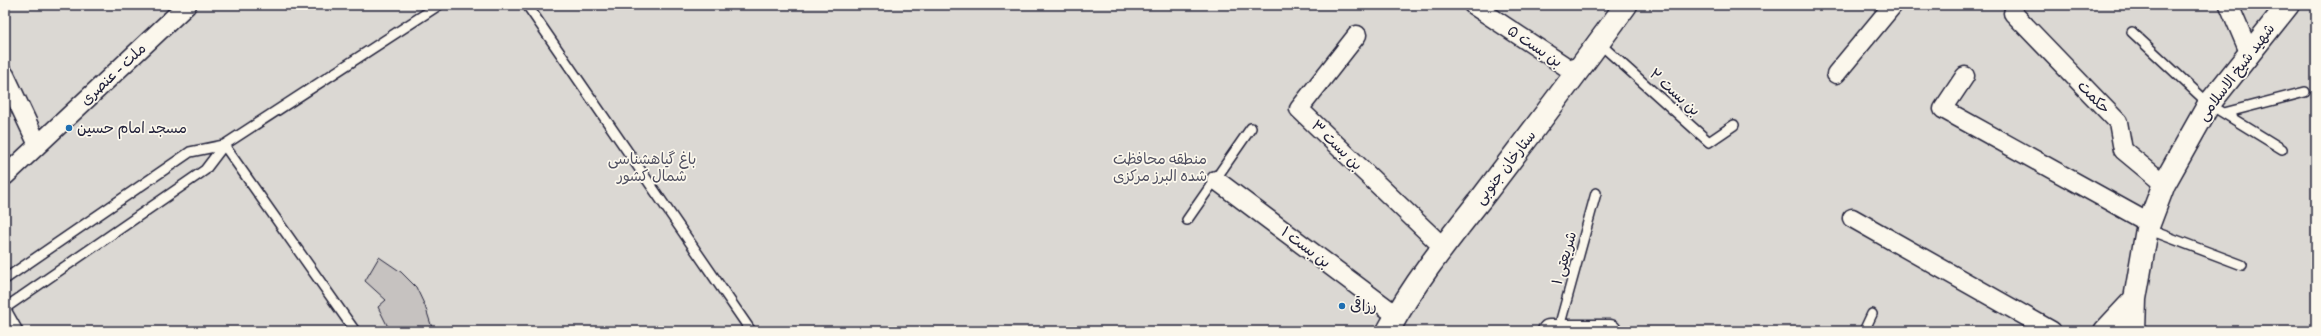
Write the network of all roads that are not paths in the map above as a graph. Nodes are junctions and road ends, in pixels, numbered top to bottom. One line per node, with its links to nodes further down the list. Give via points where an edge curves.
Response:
1 (187, 5): 23 (street, ملت - عنصری)
2 (439, 5): 22 (lane)
3 (527, 5): 41 (lane)
4 (1474, 5): 14 (street, بن بست ۵)
5 (1626, 5): 12 (street, ستارخان جنوبی)
6 (1893, 5): 15 (street)
7 (2229, 5): 13 (street)
8 (2288, 5): 13 (street, شهید شیخ الاسلامی)
9 (2013, 13): 27 (street, حکمت, via 2118,122 2123,150)
10 (2132, 32): 19 (lane)
11 (1357, 35): 32 (street, بن بست ۳, via 1299,109)
12 (1599, 43): 14 (street, ستارخان جنوبی); 20 (lane, بن بست ۲, via 1709,142)
13 (2249, 52): 19 (street, شهید شیخ الاسلامی)
14 (1577, 74): 32 (street, ستارخان جنوبی)
15 (1836, 74)
16 (5, 75): 23 (street)
17 (1965, 76): 31 (street, via 1943,109)
18 (2304, 92): 19 (lane)
19 (2216, 108): 24 (lane); 27 (street, شهید شیخ الاسلامی)
20 (1734, 125)
21 (1251, 128): 26 (lane)
22 (224, 144): 34 (lane, via 190,152); 36 (lane, via 205,170); 40 (lane)
23 (38, 145): 25 (street, ملت - عنصری)
24 (2282, 148)
25 (5, 176)
26 (1216, 180): 30 (lane); 38 (street, بن بست ۱)
27 (2164, 184): 31 (street, شهید شیخ الاسلامی)
28 (1596, 193): 43 (lane, شریعتی ۱)
29 (1852, 218): 46 (street)
30 (1187, 220)
31 (2148, 226): 33 (lane); 35 (street, شهید شیخ الاسلامی)
32 (1443, 247): 38 (street, ستارخان جنوبی)
33 (2242, 265)
34 (5, 279)
35 (2135, 299): 47 (street); 48 (street, شهید شیخ الاسلامی)
36 (5, 308): 39 (lane)
37 (1872, 314): 45 (lane)
38 (1392, 323)
39 (18, 331)
40 (355, 331)
41 (751, 331)
42 (1549, 331): 43 (street)
43 (1558, 331): 44 (street)
44 (1610, 331)
45 (1864, 331)
46 (2052, 331)
47 (2105, 331)
48 (2134, 331)

